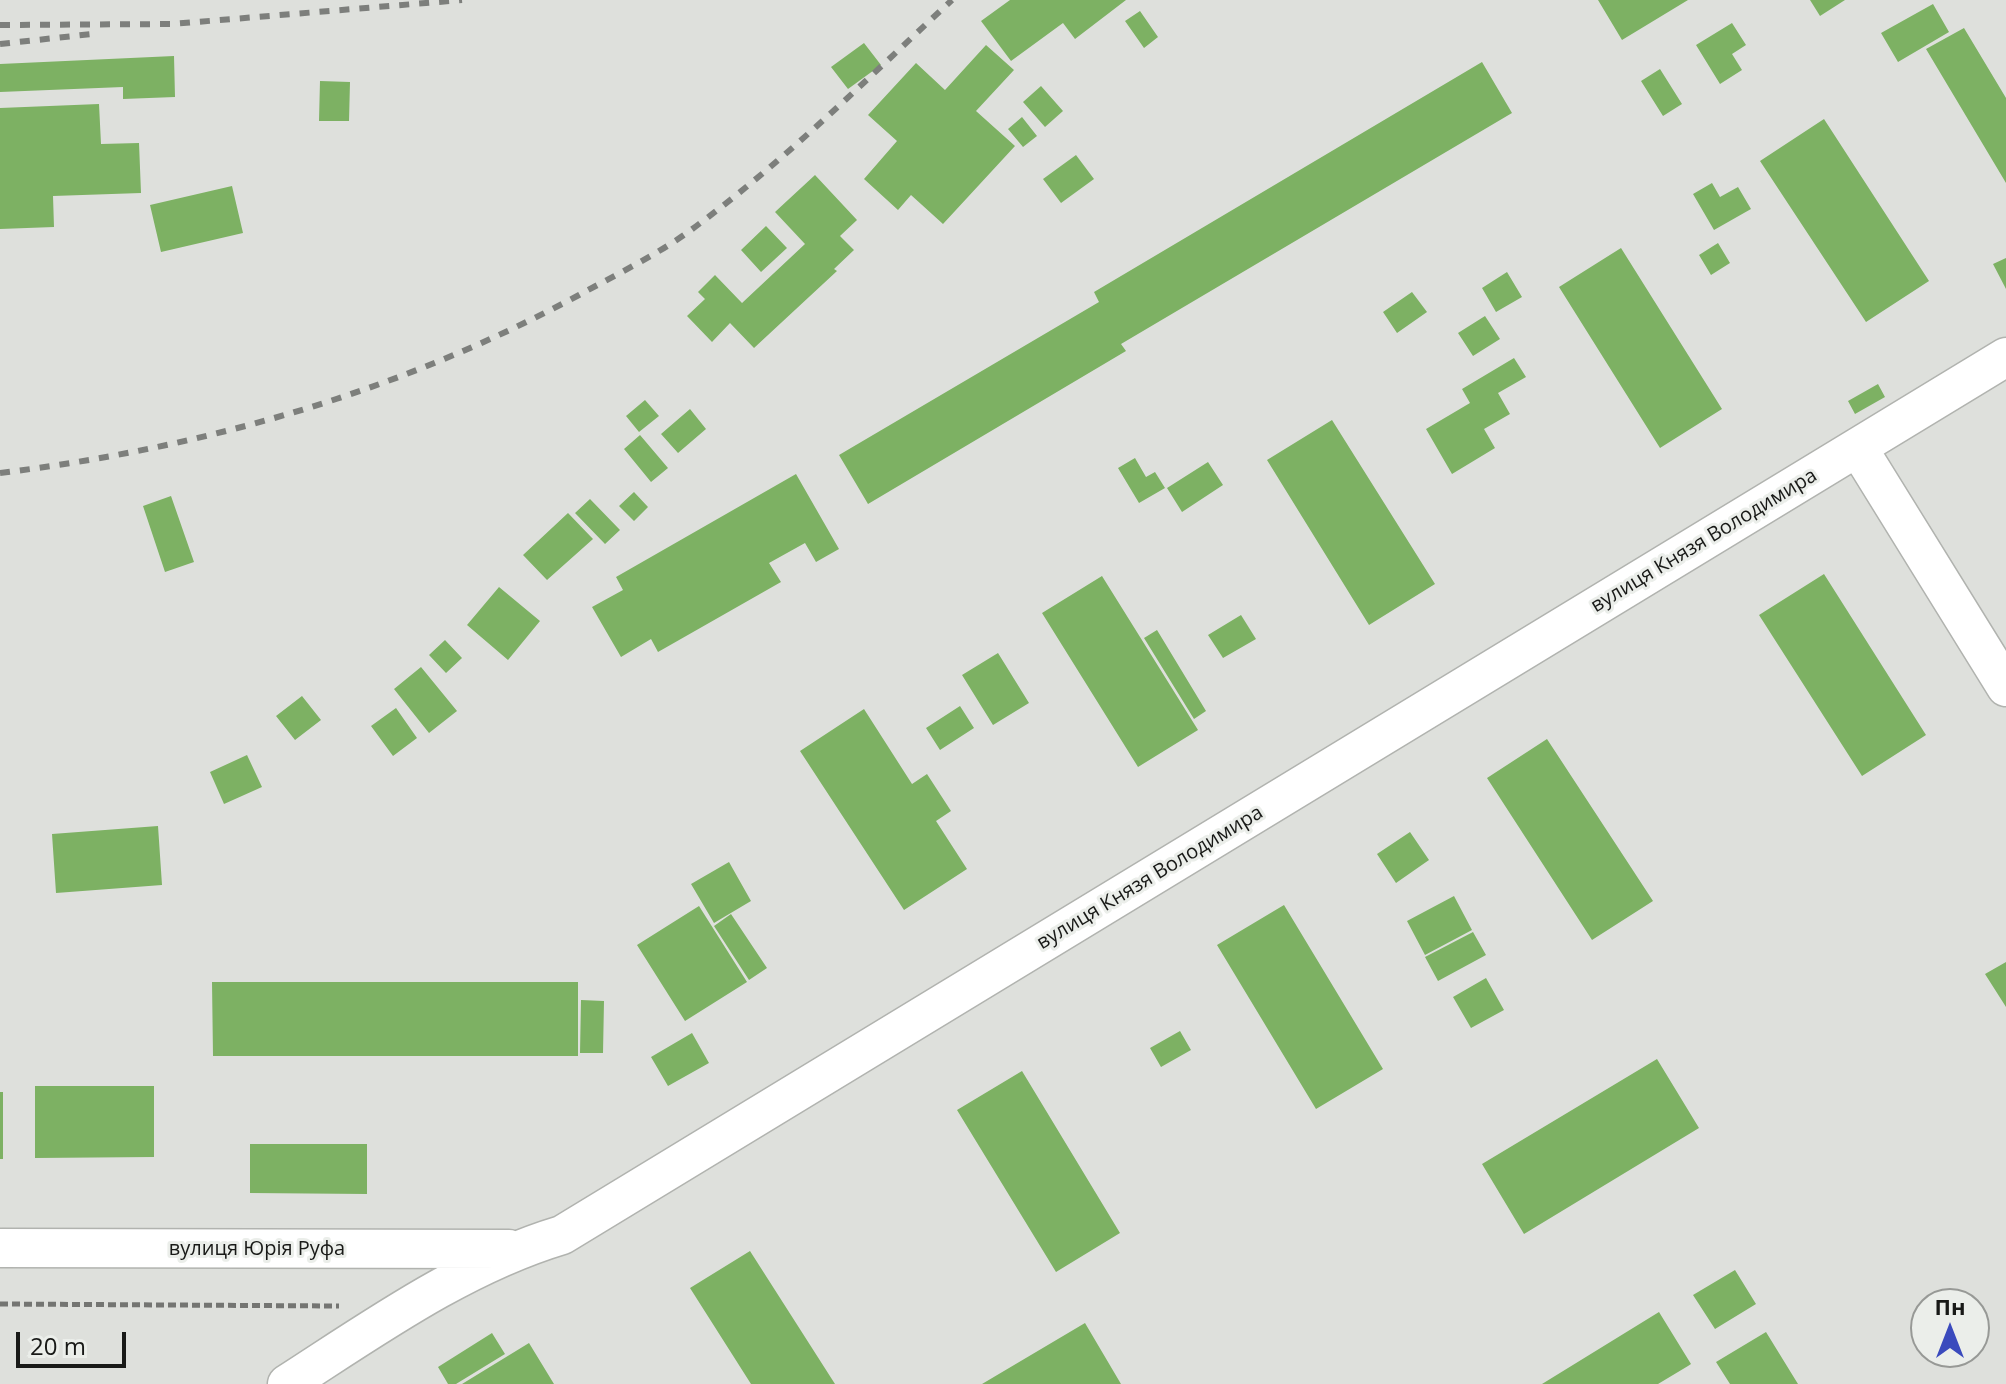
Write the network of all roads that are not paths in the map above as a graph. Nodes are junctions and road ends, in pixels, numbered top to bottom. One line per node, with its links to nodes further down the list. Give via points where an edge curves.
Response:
1 (2006, 357): 2 (street, вулиця Князя Володимира)
2 (1858, 448): 3 (street); 5 (street, вулиця Князя Володимира, via 562,1235)
3 (2006, 687)
4 (0, 1248): 5 (street, вулиця Юрія Руфа)
5 (515, 1249): 6 (street, вулиця Князя Володимира, via 409,1306)
6 (287, 1384)

